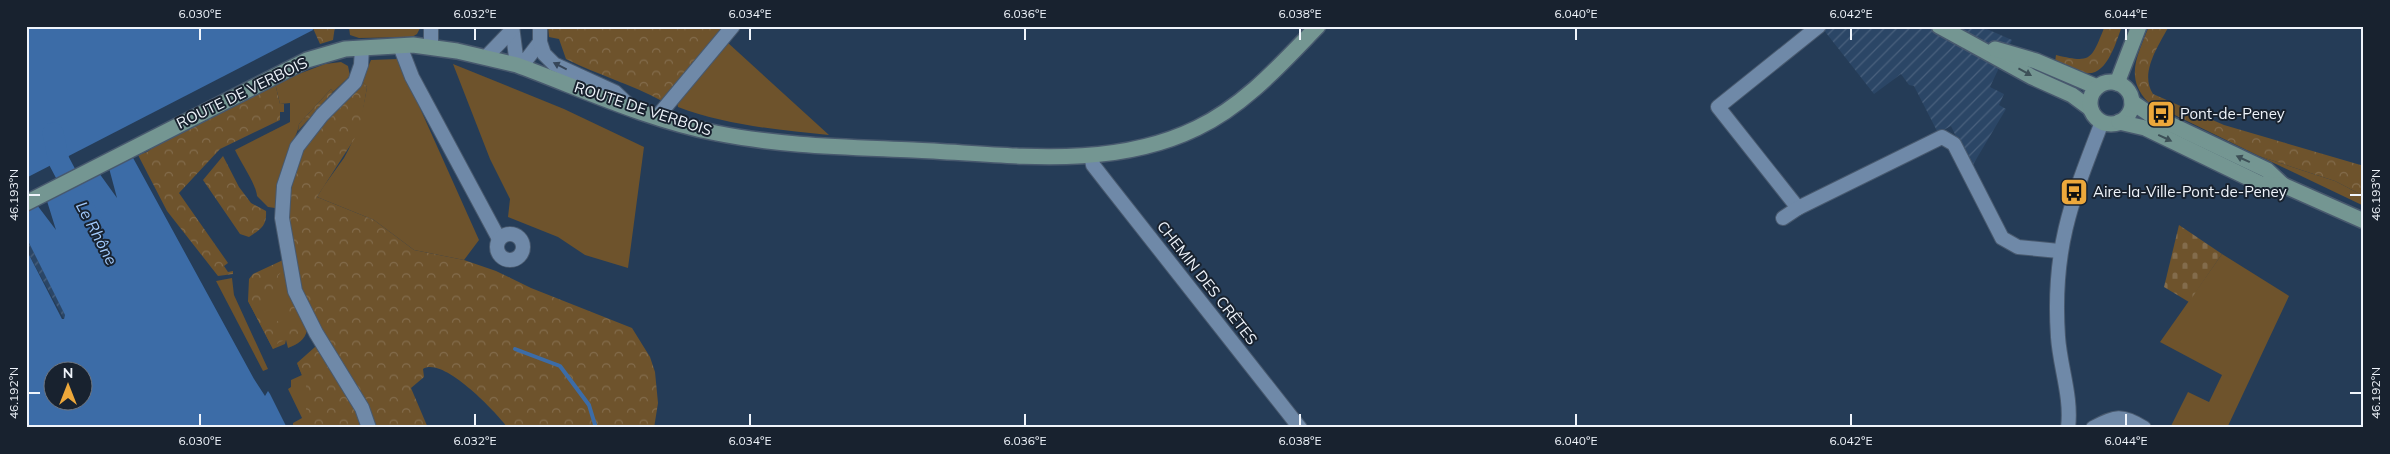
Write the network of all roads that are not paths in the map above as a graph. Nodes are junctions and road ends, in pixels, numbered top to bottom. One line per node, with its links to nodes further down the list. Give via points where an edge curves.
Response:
1 (431, 26): 12 (street)
2 (540, 26): 10 (street)
3 (733, 26): 21 (street)
4 (1318, 26): 24 (street, ROUTE DE VERBOIS, via 1247,96 1198,128 1144,147)
5 (1819, 26): 27 (street, via 1718,107)
6 (1939, 26): 9 (street)
7 (2139, 26): 16 (street)
8 (512, 28): 14 (street); 15 (street)
9 (1967, 40): 17 (street, via 2036,61); 20 (street, one-way to 20, via 2032,77 2072,95)
10 (540, 42): 15 (street, via 527,59); 19 (street, one-way to 10, via 615,92 554,64 544,54)
11 (400, 46): 12 (street, ROUTE DE VERBOIS); 13 (street, ROUTE DE VERBOIS); 30 (street, via 410,73)
12 (431, 47): 14 (street, ROUTE DE VERBOIS)
13 (362, 48): 26 (street, ROUTE DE VERBOIS, via 345,49 289,67); 32 (street, via 355,82 322,115 297,147 284,186 282,218 294,291 362,408)
14 (486, 57): 15 (street, ROUTE DE VERBOIS)
15 (517, 65): 19 (street, ROUTE DE VERBOIS)
16 (2117, 83): 17 (street, via 2104,83); 18 (street, via 2126,89)
17 (2097, 87): 20 (street, via 2090,100)
18 (2132, 102): 23 (street, via 2130,112); 25 (street, one-way to 18, via 2267,170 2151,115)
19 (632, 108): 21 (street, ROUTE DE VERBOIS)
20 (2091, 109): 22 (street)
21 (656, 117): 24 (street, ROUTE DE VERBOIS, via 716,133 771,141 992,154)
22 (2102, 122): 23 (street); 31 (street, via 2074,192)
23 (2119, 122): 25 (street, one-way to 25, via 2145,128 2261,184)
24 (1091, 156): 33 (street, CHEMIN DES CRÊTES, via 1107,183)
25 (2283, 184): 29 (street)
26 (26, 203)
27 (1798, 208): 28 (street); 31 (street, via 1942,137 1954,144 2002,238 2018,247)
28 (1783, 218)
29 (2364, 221)
30 (499, 239)
31 (2059, 251): 34 (street, via 2056,289 2058,338 2068,398)
32 (369, 428)
33 (1300, 428)
34 (2068, 428)
35 (2093, 428): 36 (street, via 2110,419 2128,419)
36 (2144, 428)

